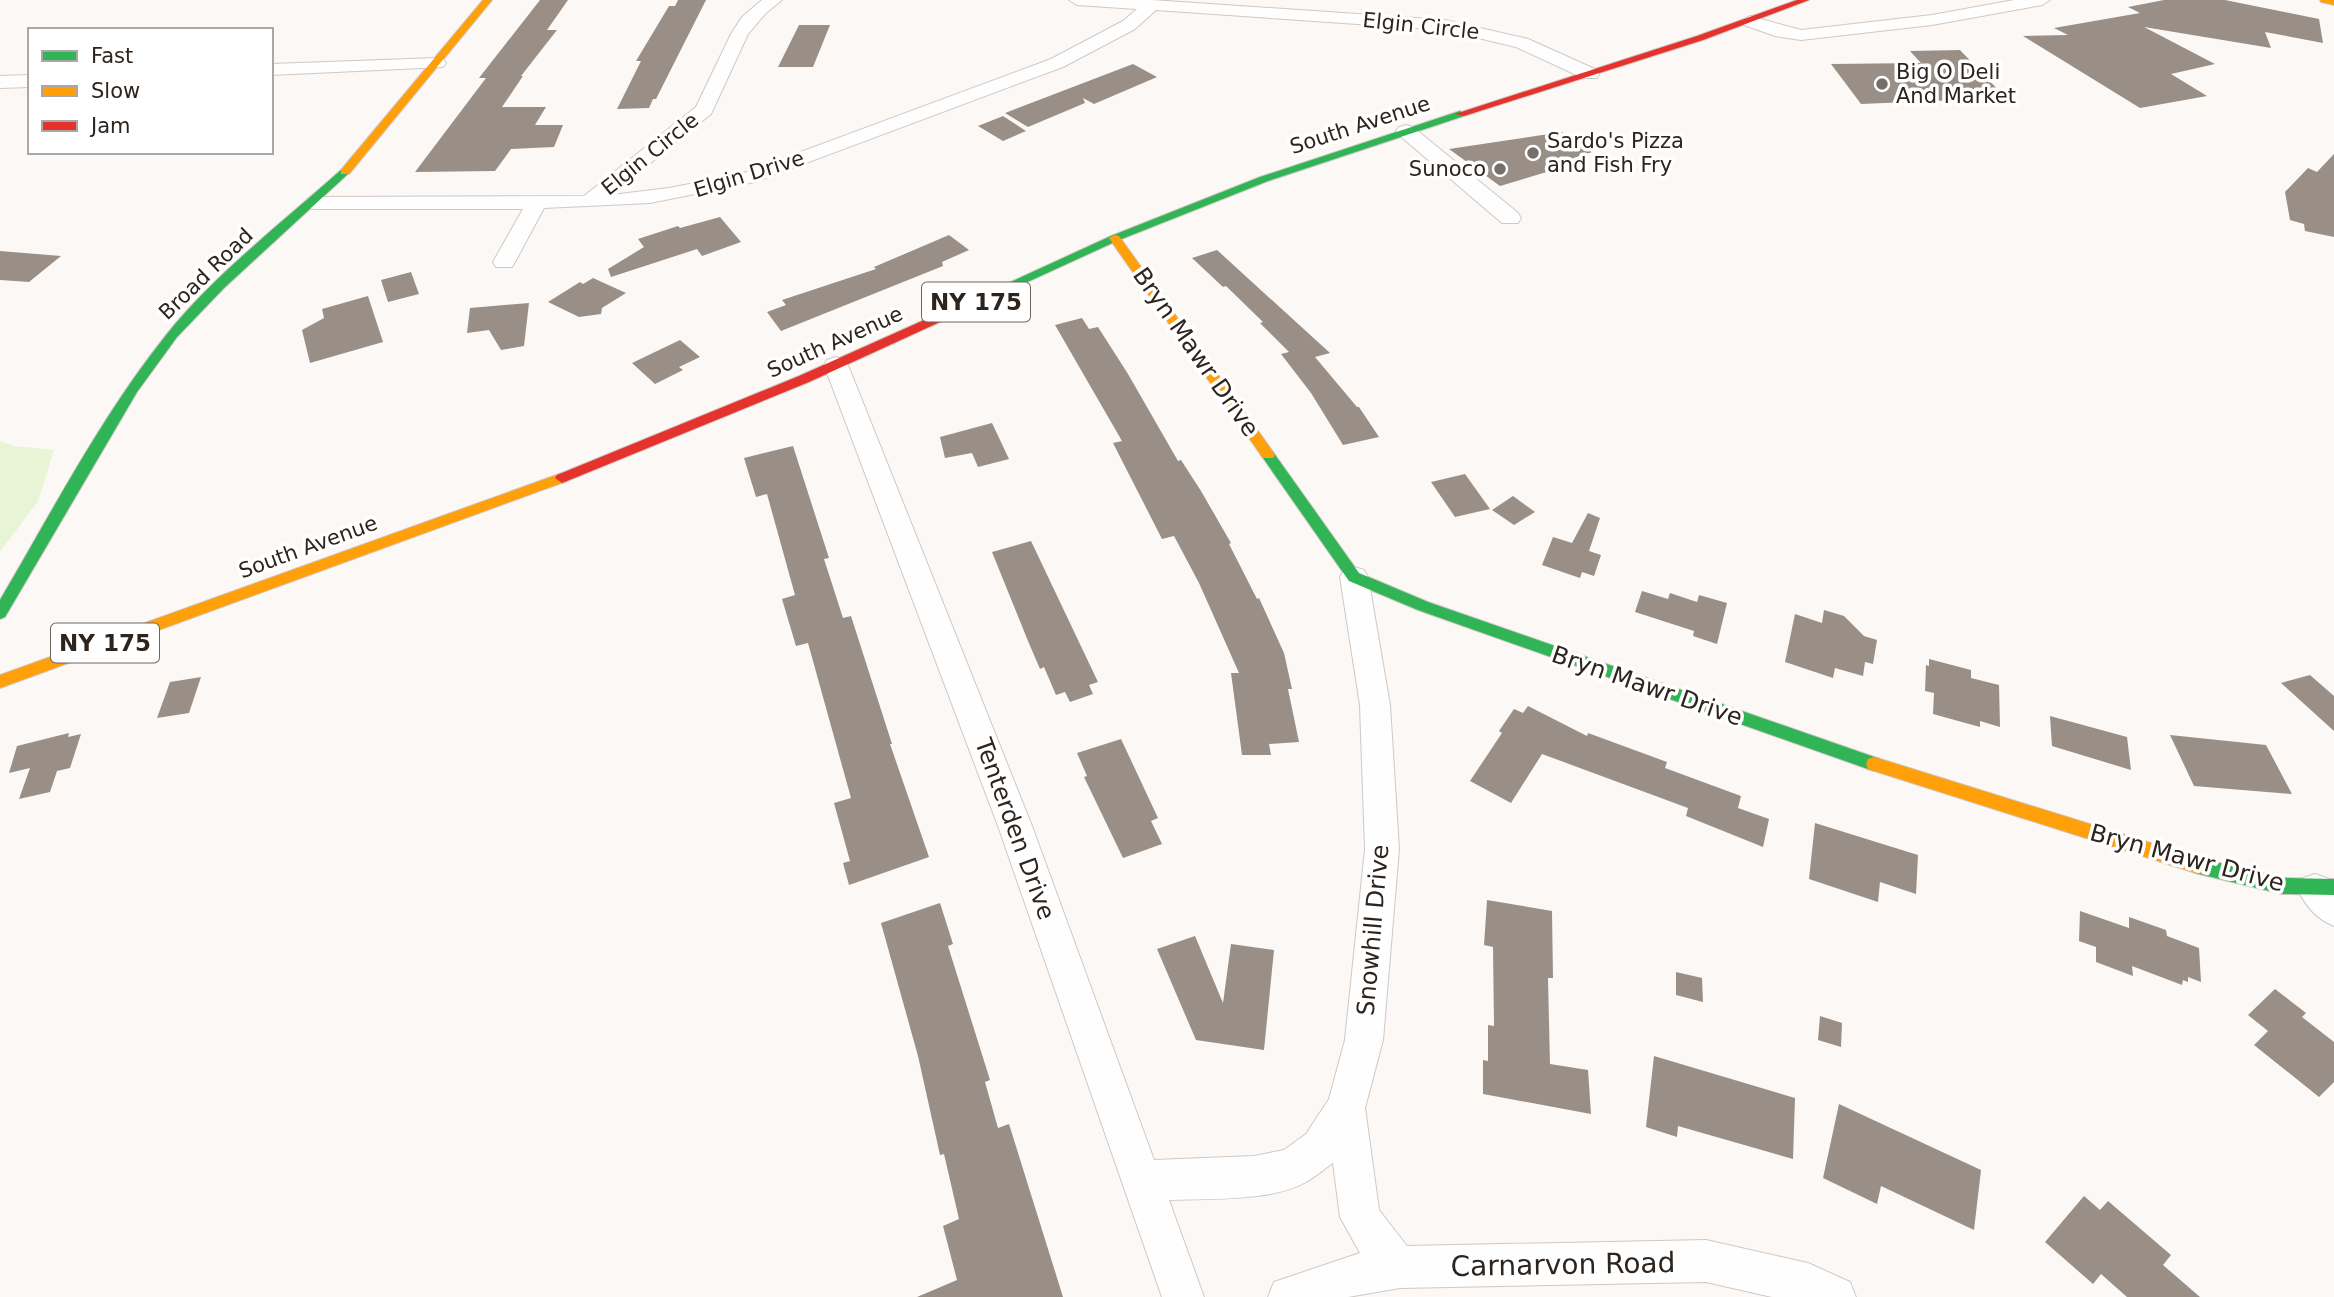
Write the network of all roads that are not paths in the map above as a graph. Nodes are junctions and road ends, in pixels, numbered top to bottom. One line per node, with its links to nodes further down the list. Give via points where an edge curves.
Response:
1 (488, 0): 10 (street, Broad Road)
2 (774, 0): 16 (street, Elgin Circle, via 744,26 704,110)
3 (1077, 0): 8 (street, Elgin Circle)
4 (1805, 0): 9 (street, South Avenue / NY 175)
5 (2042, 0): 9 (street, via 1932,20 1801,35)
6 (2324, 0): 7 (street)
7 (2334, 2)
8 (1152, 5): 12 (street, Elgin Circle, via 1445,25 1522,43); 16 (street, Elgin Drive, via 1129,25 1057,63 748,178 678,194)
9 (1750, 21): 12 (street, South Avenue / NY 175)
10 (437, 63): 11 (street); 17 (street, Broad Road, via 349,169)
11 (273, 70)
12 (1590, 74): 15 (street, South Avenue / NY 175)
13 (28, 81): 14 (street)
14 (0, 82)
15 (1406, 131): 19 (street); 20 (street, South Avenue / NY 175, via 1264,179)
16 (589, 202): 18 (street, Elgin Drive)
17 (314, 203): 18 (street, Elgin Drive); 24 (street, Broad Road, via 220,285 173,334 131,390)
18 (537, 203): 21 (street)
19 (1510, 218)
20 (1115, 239): 22 (street, South Avenue / NY 175); 23 (street, Bryn Mawr Drive)
21 (504, 262)
22 (836, 365): 25 (street, South Avenue / NY 175, via 555,481); 28 (street, Tenterden Drive, via 1015,826)
23 (1354, 577): 26 (street, Bryn Mawr Drive, via 1436,611 1825,748 2183,862); 27 (street, Snowhill Drive, via 1375,705 1382,849 1364,1040)
24 (0, 613)
25 (0, 682)
26 (2328, 896)
27 (1346, 1108): 28 (street, via 1320,1148 1292,1168 1254,1176); 29 (street, Snowhill Drive, via 1360,1217)
28 (1141, 1181): 30 (street, Tenterden Drive)
29 (1400, 1267): 31 (street, Carnarvon Road, via 1348,1276); 32 (street, Carnarvon Road, via 1706,1261 1808,1284)
30 (1183, 1297)
31 (1289, 1297)
32 (1835, 1297)

